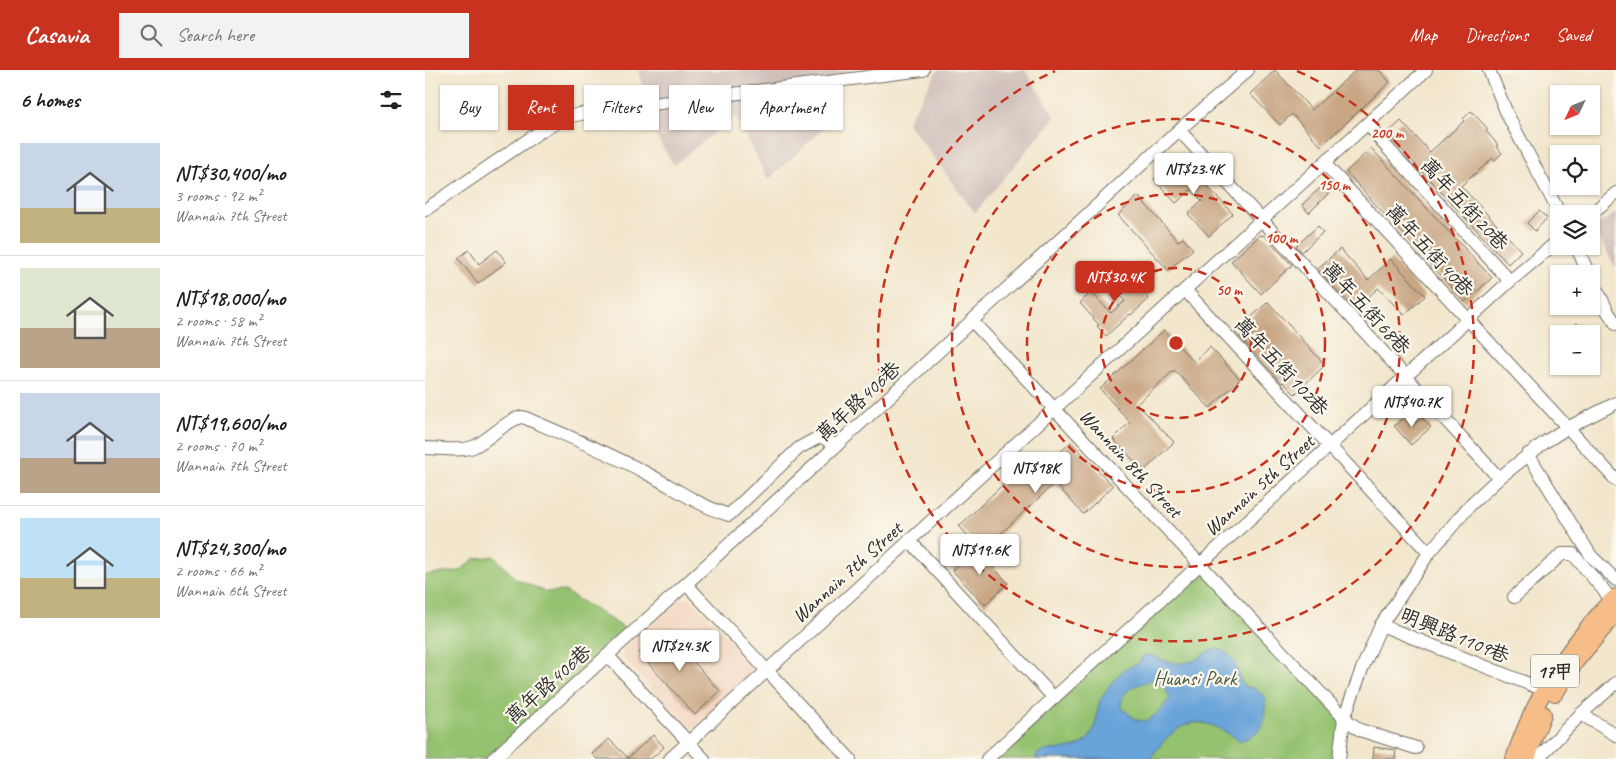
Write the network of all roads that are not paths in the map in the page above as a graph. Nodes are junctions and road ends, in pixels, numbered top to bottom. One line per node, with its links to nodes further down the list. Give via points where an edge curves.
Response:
1 (923, 70): 11 (street, via 571,116 544,129)
2 (1248, 70): 6 (street, 萬年路406巷)
3 (1426, 70): 5 (street, Wannain 7th Street)
4 (1489, 70): 9 (street, via 1508,116)
5 (1368, 123): 7 (street, Wannain 7th Street); 14 (street, 萬年五街20巷)
6 (1179, 130): 12 (street, 萬年五街68巷); 18 (street, 萬年路406巷)
7 (1324, 163): 12 (street, Wannain 7th Street); 17 (street, 萬年五街40巷)
8 (1616, 193): 10 (street)
9 (1554, 205)
10 (1600, 206)
11 (425, 210)
12 (1261, 220): 15 (street, Wannain 7th Street); 20 (street, 萬年五街68巷)
13 (1550, 248): 14 (street, Wannain 5th Street)
14 (1510, 281): 17 (street, Wannain 5th Street)
15 (1185, 290): 22 (street, Wannain 7th Street); 25 (street, 萬年五街102巷)
16 (1600, 296): 19 (street)
17 (1469, 319): 20 (street, Wannain 5th Street); 23 (street, 萬年五街40巷)
18 (972, 321): 22 (street, Wannain 8th Street); 24 (street, 萬年路406巷)
19 (1616, 324)
20 (1405, 377): 25 (street, Wannain 5th Street); 28 (street, 萬年五街68巷)
21 (1616, 402): 23 (street)
22 (1054, 409): 30 (street, Wannain 7th Street); 32 (street, Wannain 8th Street)
23 (1567, 428): 27 (street); 29 (street, 萬年五街40巷)
24 (837, 446): 26 (street, via 821,436 799,448 729,515 710,509 648,474 523,416 474,446 464,449); 34 (street, 萬年路406巷)
25 (1330, 446): 31 (street, 萬年五街102巷); 32 (street, Wannain 5th Street)
26 (425, 448)
27 (1528, 454): 28 (street); 33 (street, via 1591,556)
28 (1499, 478): 31 (street, via 1471,504)
29 (1616, 480)
30 (909, 540): 39 (street, Wannain 7th Street); 42 (street)
31 (1429, 553): 37 (street)
32 (1200, 564): 42 (street, Wannain 5th Street); 44 (street, Wannain 8th Street)
33 (1616, 580)
34 (686, 584): 38 (street, 萬年路406巷); 39 (street)
35 (1515, 597): 36 (street, via 1562,554 1573,554)
36 (1615, 603): 41 (main road, 17甲, via 1567,654); 55 (main road, 17甲, via 1548,704)
37 (1381, 625): 41 (street, 明興路1109巷); 44 (street)
38 (608, 656): 46 (street); 48 (street, 萬年路406巷)
39 (767, 670): 46 (street, Wannain 7th Street); 51 (street)
40 (1616, 683): 43 (street)
41 (1544, 690): 54 (main road, 17甲)
42 (1054, 698): 52 (street, Wannain 5th Street)
43 (1581, 714): 45 (street); 56 (street)
44 (1344, 718): 47 (street, Wannain 8th Street, via 1360,730); 53 (street)
45 (1616, 735)
46 (688, 742): 49 (street, Wannain 7th Street); 50 (street)
47 (1416, 748)
48 (493, 759)
49 (670, 759)
50 (704, 759)
51 (850, 759)
52 (987, 759)
53 (1339, 759)
54 (1514, 759)
55 (1527, 759)
56 (1537, 759)

